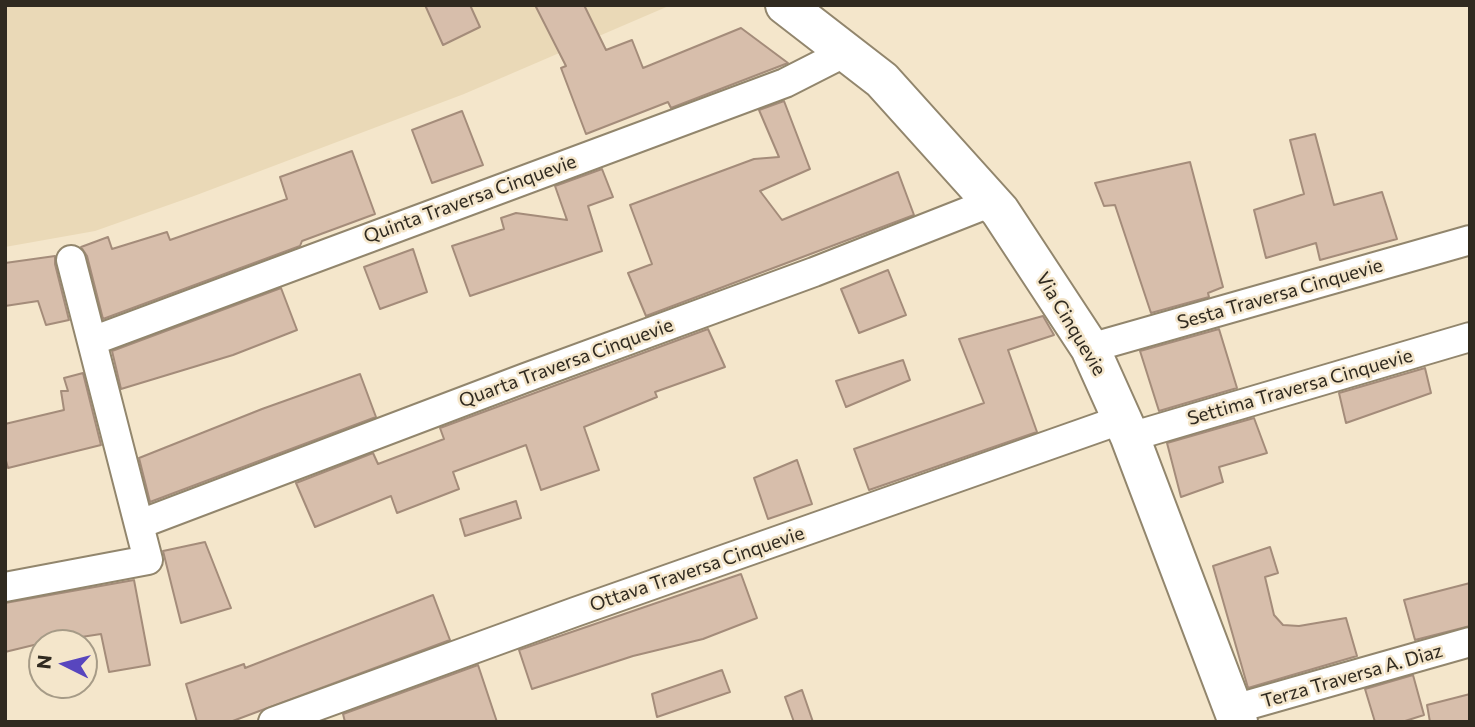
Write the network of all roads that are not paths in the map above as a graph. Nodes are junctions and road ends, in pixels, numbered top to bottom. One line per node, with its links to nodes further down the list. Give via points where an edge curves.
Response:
1 (785, 5): 2 (street, Via Cinquevie)
2 (846, 52): 3 (street, Via Cinquevie, via 882,80); 7 (street, Quinta Traversa Cinquevie, via 785,83)
3 (992, 202): 8 (street, Via Cinquevie); 10 (street, Quarta Traversa Cinquevie)
4 (1470, 240): 8 (street, Sesta Traversa Cinquevie)
5 (71, 260): 7 (street)
6 (1470, 337): 9 (street, Settima Traversa Cinquevie)
7 (92, 341): 10 (street)
8 (1090, 348): 9 (street, Via Cinquevie)
9 (1126, 428): 13 (street, Ottava Traversa Cinquevie, via 575,612); 14 (street, Via Cinquevie)
10 (139, 524): 11 (street, via 148,560)
11 (5, 587)
12 (1470, 642): 14 (street, Terza Traversa A. Diaz)
13 (329, 713): 15 (street, Ottava Traversa Cinquevie)
14 (1236, 715)
15 (273, 722)

